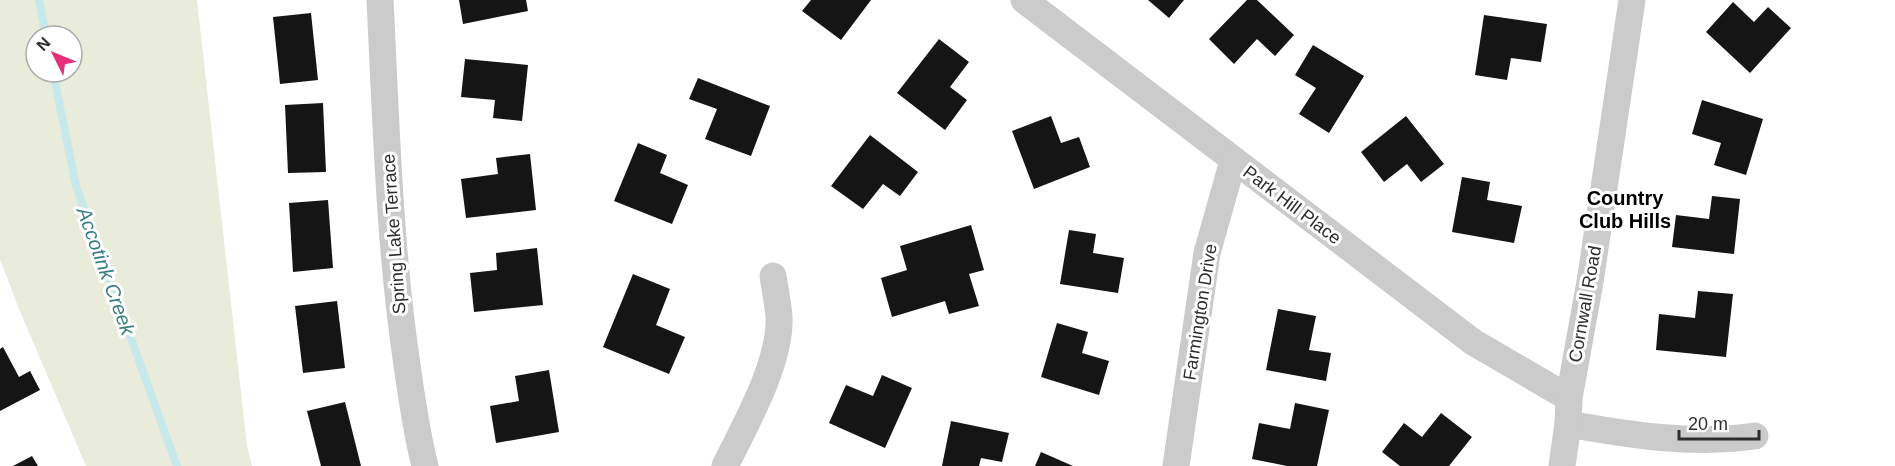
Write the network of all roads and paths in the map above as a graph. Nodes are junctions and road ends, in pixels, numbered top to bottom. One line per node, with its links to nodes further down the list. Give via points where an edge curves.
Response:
1 (380, 0): 8 (street, Spring Lake Terrace, via 399,308)
2 (1024, 0): 4 (street, Park Hill Place)
3 (1632, 0): 6 (street, Cornwall Road)
4 (1233, 161): 6 (street, Park Hill Place); 10 (street, Farmington Drive, via 1207,253)
5 (773, 276): 9 (street, via 779,319 774,354)
6 (1568, 411): 7 (street, Park Hill Place, via 1635,436 1682,440); 11 (street, Cornwall Road)
7 (1755, 436)
8 (425, 466)
9 (725, 466)
10 (1176, 466)
11 (1562, 466)

